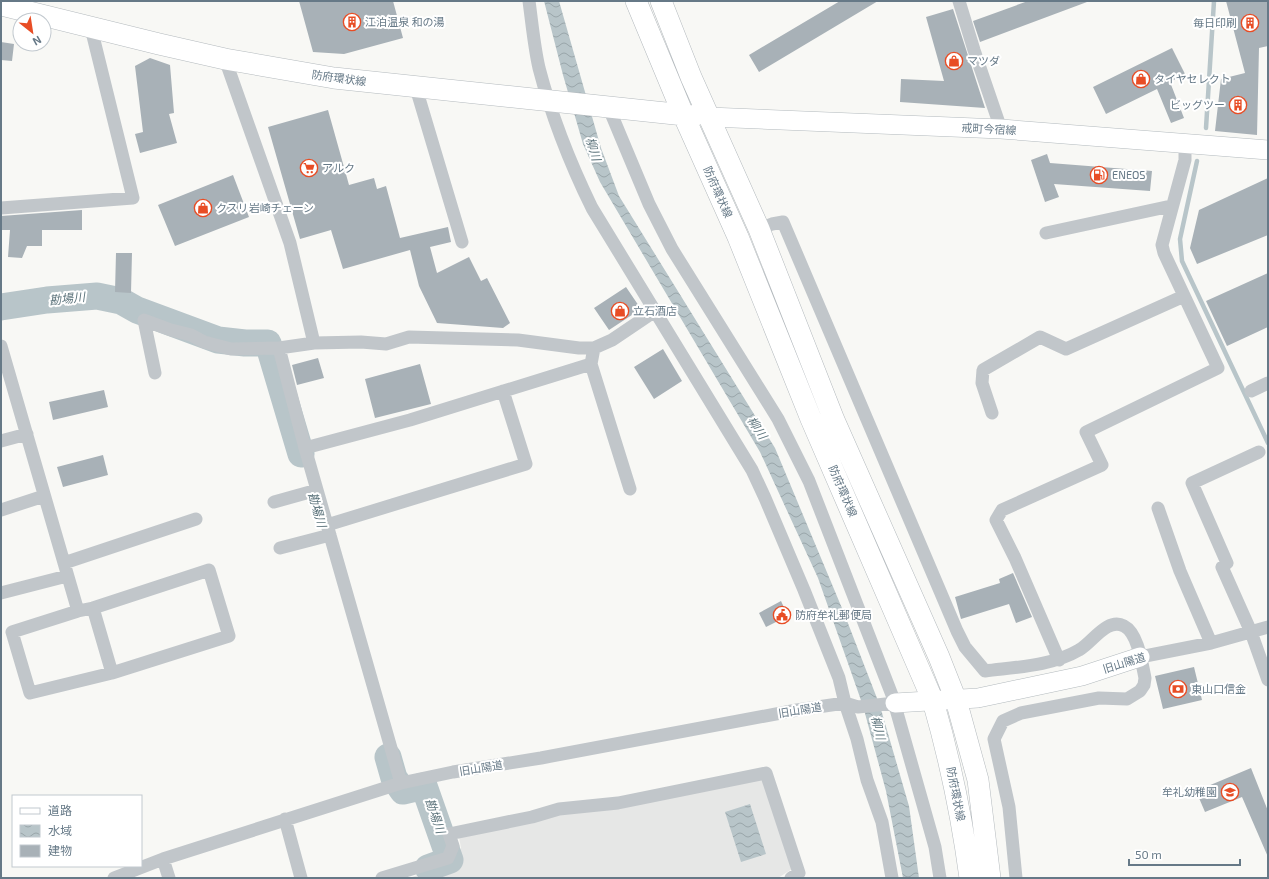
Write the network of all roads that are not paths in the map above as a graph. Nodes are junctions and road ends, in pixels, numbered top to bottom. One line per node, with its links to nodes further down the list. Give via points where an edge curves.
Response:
1 (529, 1): 9 (street, via 539,66)
2 (636, 1): 11 (main road, 防府環状線)
3 (661, 1): 12 (main road, 防府環状線)
4 (959, 1): 13 (street)
5 (1, 4): 6 (main road, 防府環状線)
6 (91, 28): 7 (main road, 防府環状線); 17 (street, via 133,198)
7 (226, 59): 8 (main road, 防府環状線, via 334,78); 23 (street, via 290,243)
8 (416, 88): 9 (main road, 防府環状線); 20 (street)
9 (555, 102): 10 (main road, 防府環状線); 22 (street, via 570,164 592,208)
10 (603, 106): 11 (main road, 防府環状線); 62 (street, via 672,249 778,419 809,481 861,612)
11 (683, 114): 12 (main road, 防府環状線); 60 (main road, 防府環状線, via 738,237 811,419)
12 (709, 117): 13 (street, 戒町今宿線); 18 (main road, 防府環状線)
13 (1001, 129): 14 (street, 戒町今宿線)
14 (1185, 144): 15 (street, 戒町今宿線); 16 (street, via 1184,160)
15 (1268, 150)
16 (1171, 206): 19 (street); 21 (street, via 1162,245)
17 (1, 208)
18 (759, 229): 56 (street, via 783,222 965,647 985,671); 59 (main road, 防府環状線, via 834,420)
19 (1046, 233)
20 (462, 242)
21 (1184, 296): 33 (street, via 1066,349 1040,337 983,370 982,383); 56 (street, via 1218,368 1086,432 1102,465 1002,510 996,520)
22 (655, 311): 26 (street, via 612,340); 61 (street, via 752,470 804,590 839,678)
23 (314, 343): 25 (street); 26 (street, via 386,344 409,337 518,340)
24 (1, 346): 28 (street)
25 (279, 348): 29 (street, via 231,349 144,320); 36 (street)
26 (594, 348): 27 (street)
27 (591, 364): 31 (street); 38 (street)
28 (4, 366): 34 (street)
29 (155, 373)
30 (1268, 383): 32 (street)
31 (503, 391): 36 (street, via 410,420); 45 (street, via 526,464)
32 (1251, 391)
33 (992, 413)
34 (27, 434): 35 (street); 40 (street)
35 (1, 441)
36 (305, 448): 39 (street)
37 (1259, 452): 53 (street, via 1192,483 1227,563 1222,567)
38 (630, 489)
39 (317, 490): 41 (street); 45 (street)
40 (44, 496): 43 (street); 47 (street)
41 (274, 502)
42 (1158, 508): 54 (street, via 1180,571)
43 (1, 510)
44 (196, 519): 47 (street)
45 (329, 530): 46 (street); 63 (street)
46 (280, 548)
47 (64, 563): 48 (street)
48 (67, 576): 49 (street); 51 (street)
49 (1, 594)
50 (93, 608): 51 (street); 57 (street); 57 (street, via 209,570 229,636)
51 (78, 611): 57 (street, via 12,632 30,693)
52 (1268, 628): 53 (street, 旧山陽道)
53 (1251, 632): 54 (street, 旧山陽道); 58 (street)
54 (1211, 643): 55 (street, 旧山陽道)
55 (1140, 657): 56 (street, via 1133,634 1125,626 1117,623 1109,625 1079,651); 59 (street, 旧山陽道, via 1054,683); 75 (street, via 1144,685 1134,696 1099,698 1021,713 1003,721 994,739 1009,807)
56 (1059, 660)
57 (112, 673)
58 (1268, 680)
59 (956, 700): 60 (street, 旧山陽道); 74 (main road, 防府環状線, via 978,780)
60 (933, 701): 62 (street, 旧山陽道); 73 (main road, 防府環状線, via 959,803)
61 (845, 703): 62 (street, 旧山陽道, via 858,707); 63 (street, 旧山陽道); 71 (street, via 882,822)
62 (890, 704): 72 (street, via 935,847)
63 (401, 783): 64 (street, 旧山陽道)
64 (285, 819): 65 (street, 旧山陽道); 68 (street)
65 (163, 859): 66 (street, 旧山陽道); 67 (street)
66 (114, 878)
67 (169, 878)
68 (301, 878)
69 (382, 878): 70 (street, via 448,858 453,846 449,834 559,809 618,802 766,773 799,873)
70 (791, 878)
71 (892, 878)
72 (940, 878)
73 (970, 878)
74 (990, 878)
75 (1016, 878)

